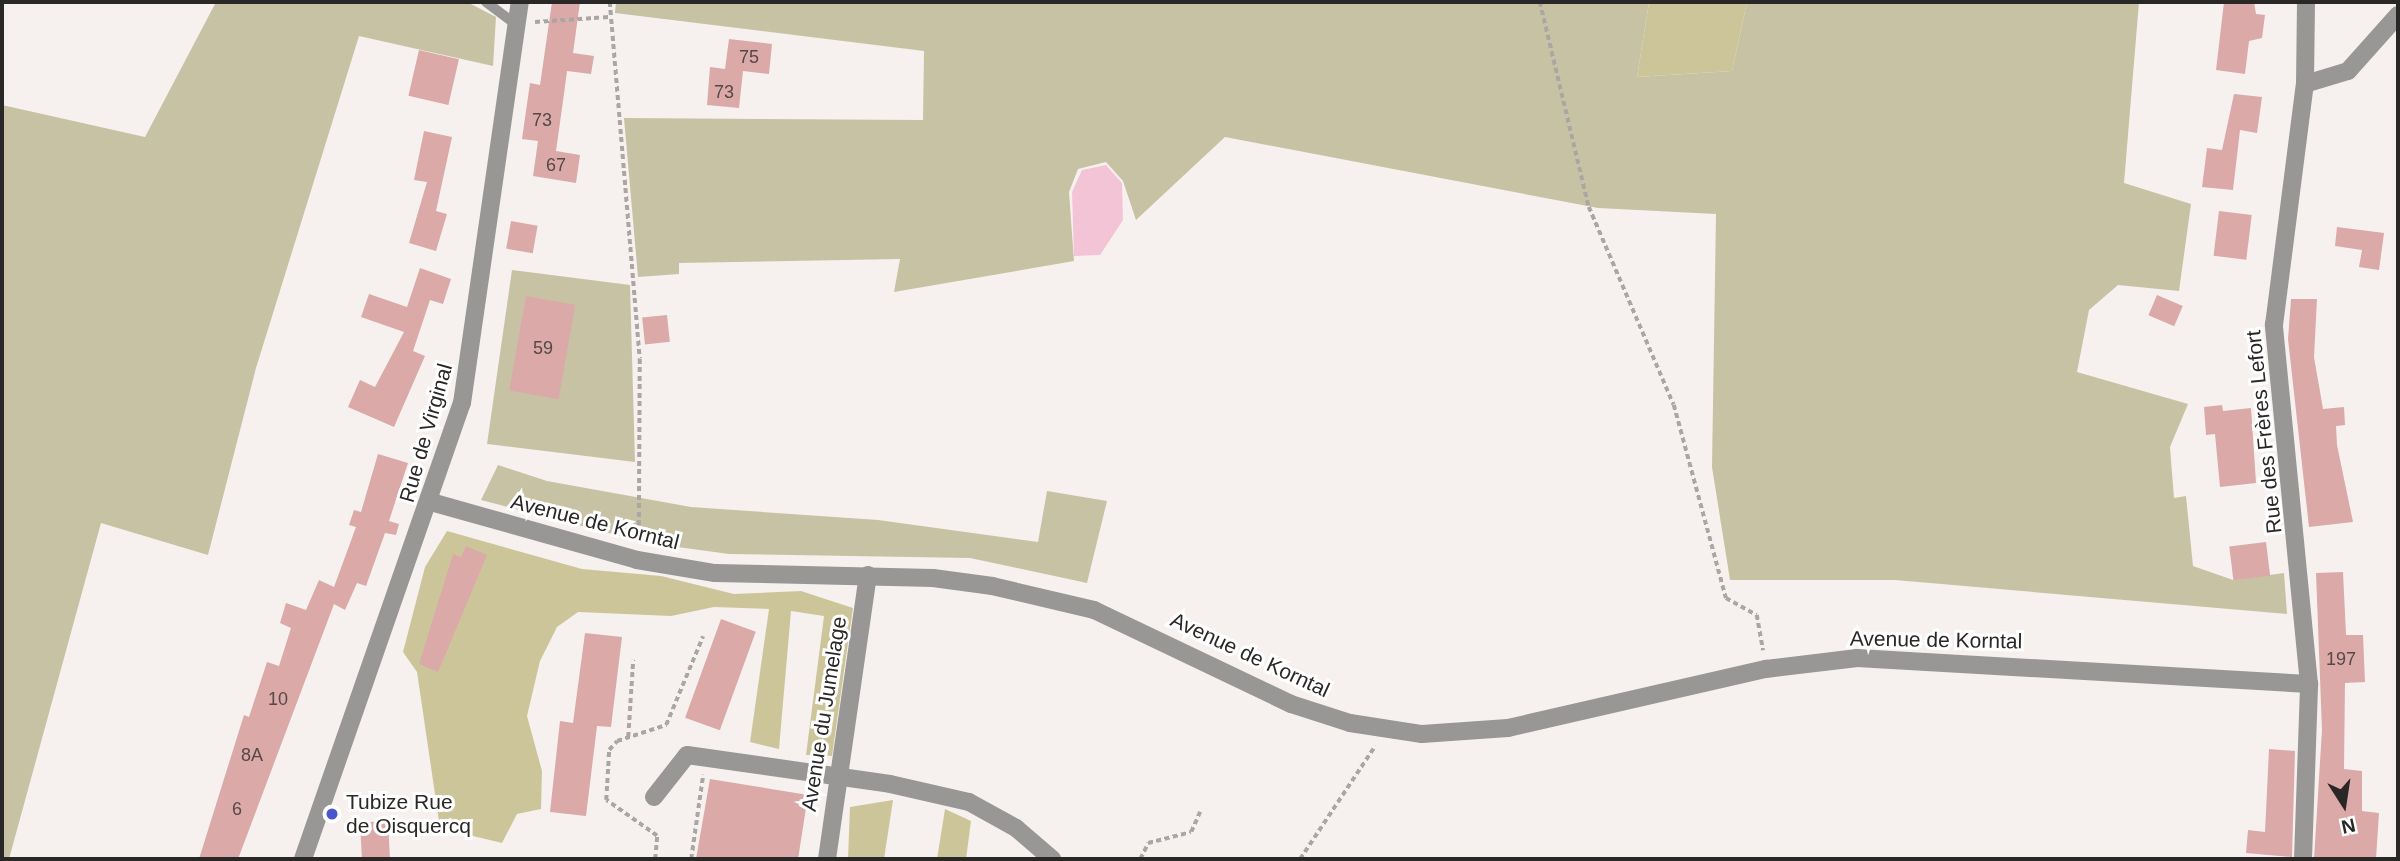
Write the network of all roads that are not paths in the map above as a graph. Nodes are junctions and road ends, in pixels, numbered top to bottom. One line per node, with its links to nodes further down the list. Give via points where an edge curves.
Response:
1 (486, 2): 5 (lane)
2 (520, 2): 5 (street, Rue de Virginal)
3 (2306, 2): 6 (street, Rue des Frères Lefort)
4 (2398, 15): 6 (street, via 2348,71)
5 (516, 24): 7 (street, Rue de Virginal, via 474,343)
6 (2305, 85): 9 (street, Rue des Frères Lefort, via 2274,326)
7 (431, 502): 8 (street, Avenue de Korntal, via 637,560 715,573); 12 (street, Rue de Virginal)
8 (868, 575): 9 (street, Avenue de Korntal, via 992,586 1094,610 1291,704 1386,729 1508,728 1766,670 1857,658 1951,659); 10 (street, Avenue du Jumelage)
9 (2309, 684): 15 (street, Rue des Frères Lefort)
10 (836, 776): 11 (street, via 687,755); 13 (street, Avenue du Jumelage); 14 (street, via 969,802 1017,828)
11 (654, 797)
12 (303, 859)
13 (827, 859)
14 (1052, 859)
15 (2303, 859)

